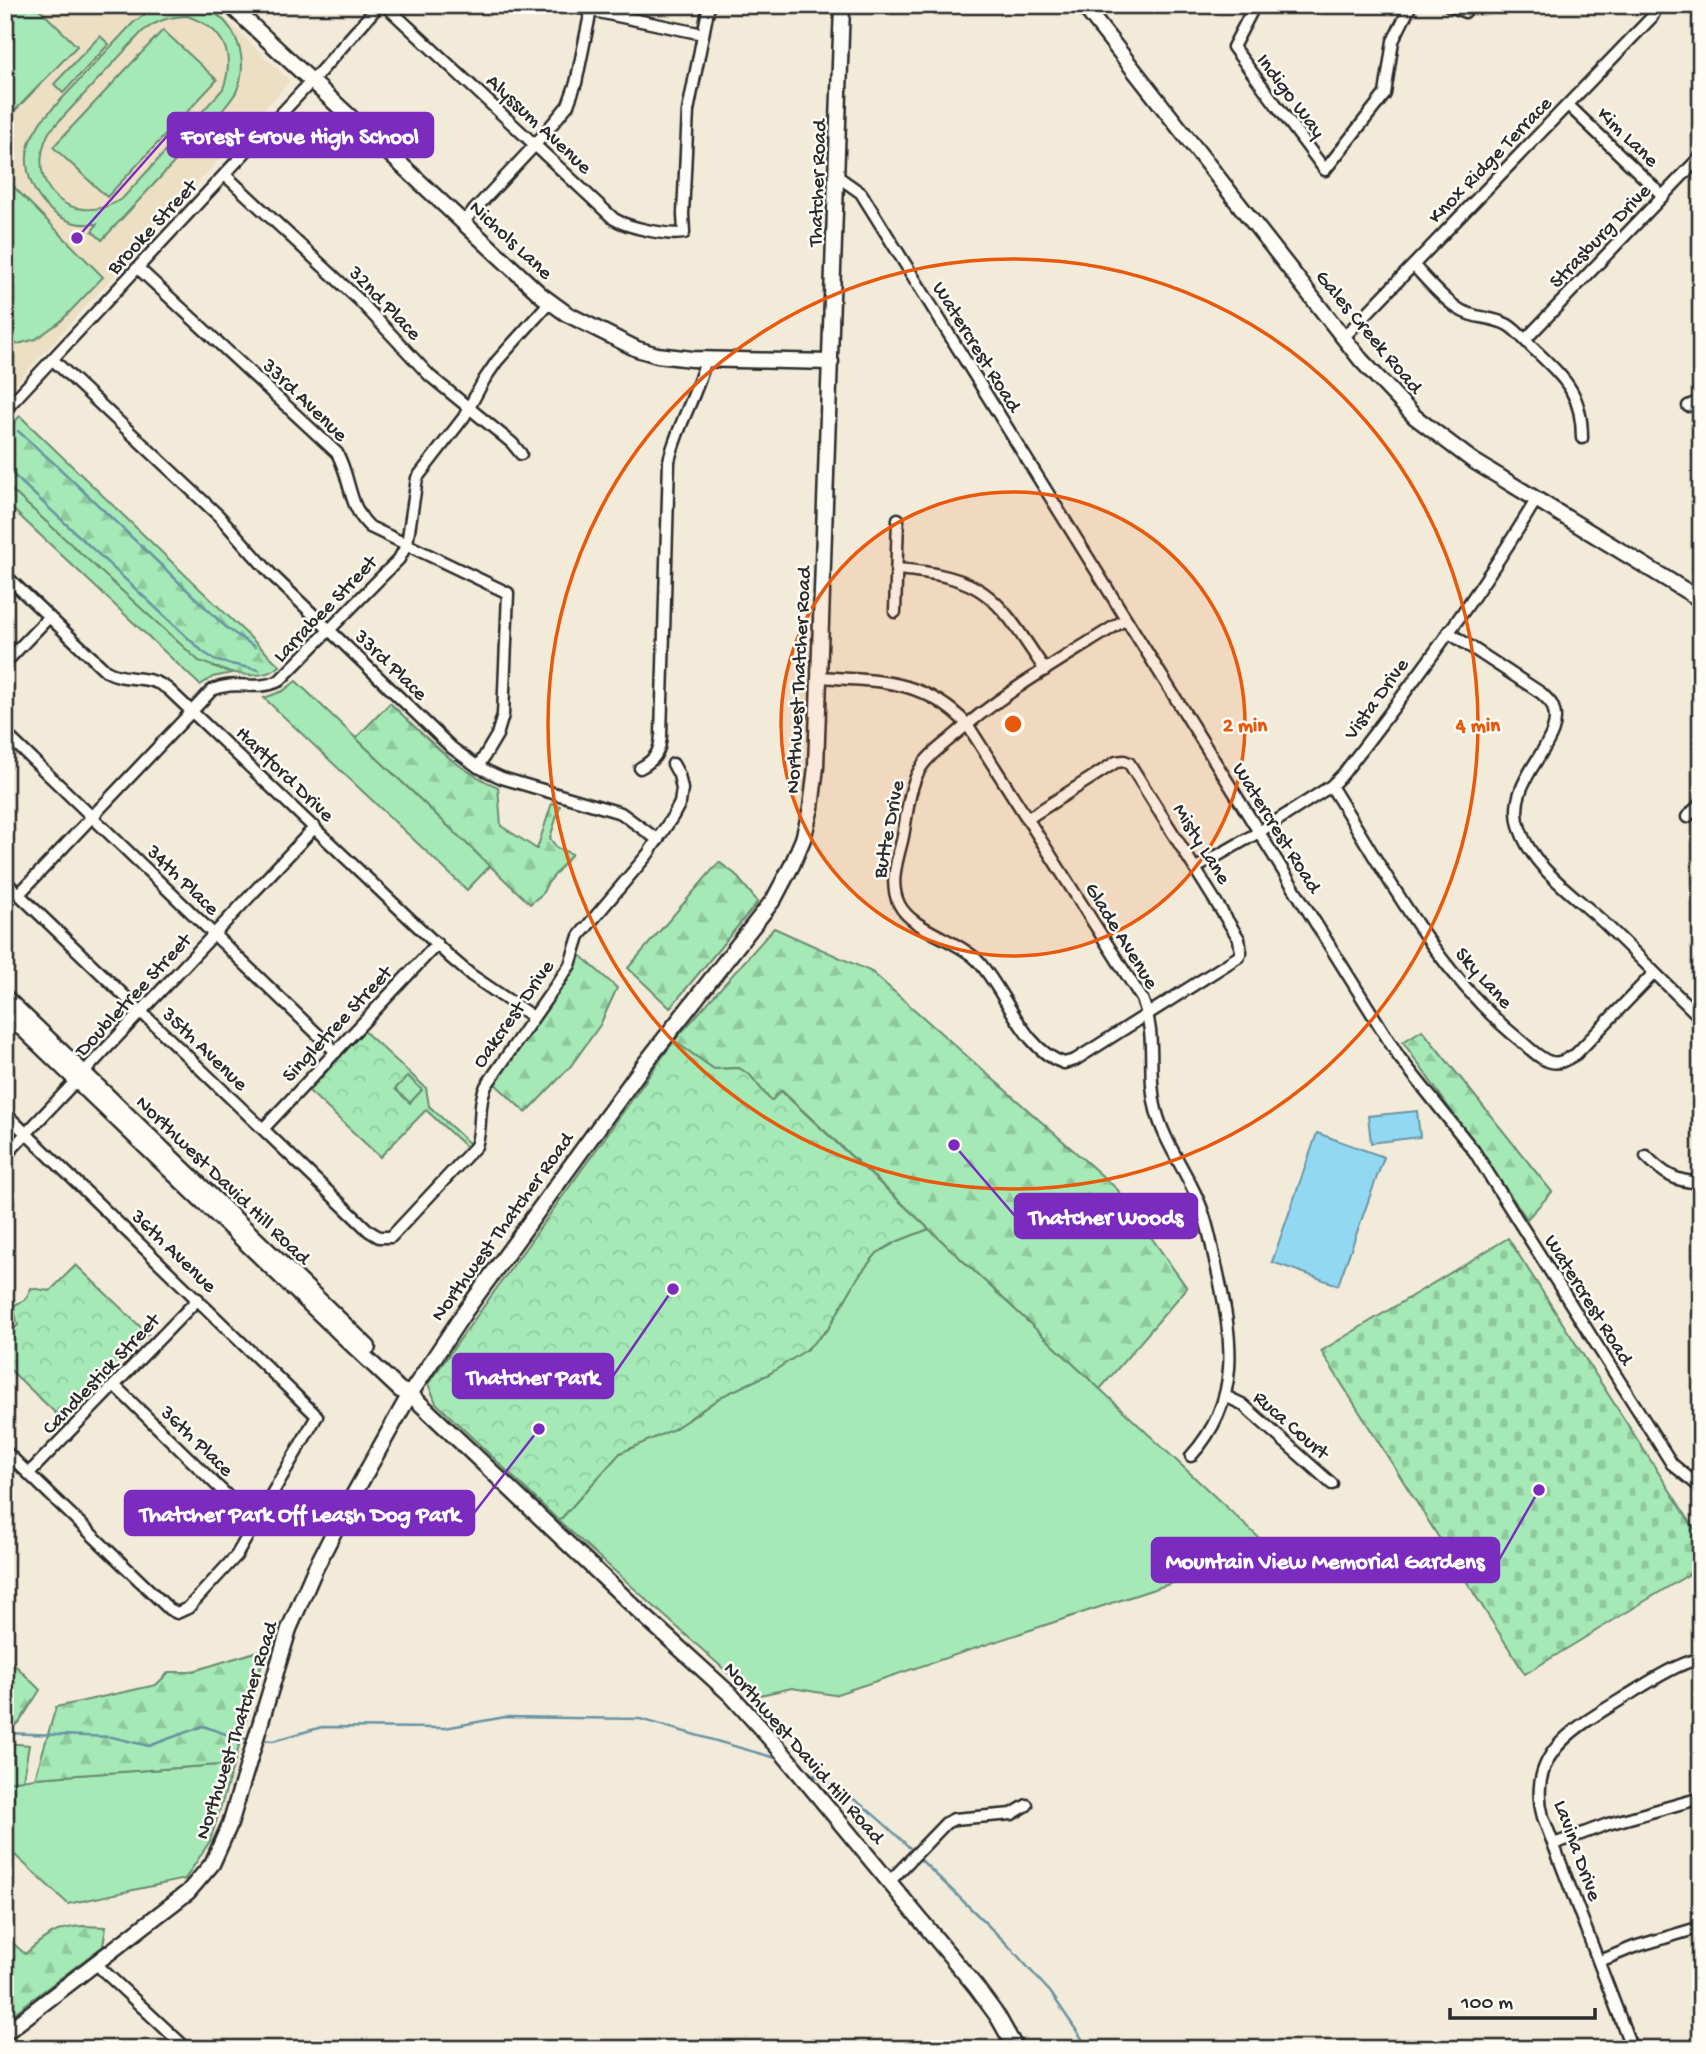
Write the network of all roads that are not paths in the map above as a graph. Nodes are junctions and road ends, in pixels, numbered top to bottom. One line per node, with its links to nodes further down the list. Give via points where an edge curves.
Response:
1 (230, 5): 15 (street, Nichols Lane)
2 (379, 5): 15 (street, Brooke Street)
3 (385, 5): 17 (street, Alyssum Avenue)
4 (565, 5): 12 (street)
5 (709, 5): 14 (street)
6 (842, 5): 20 (street, Thatcher Road)
7 (1083, 5): 26 (street, Gales Creek Road)
8 (1255, 5): 9 (street, Indigo Way, via 1233,47 1325,170 1385,94 1393,41)
9 (1410, 5)
10 (1448, 5): 13 (street)
11 (1658, 5): 16 (street, Knox Ridge Terrace, via 1652,17)
12 (591, 8): 14 (street); 17 (street, via 573,94)
13 (1465, 12)
14 (703, 34): 17 (street, Alyssum Avenue, via 686,128 684,233 636,229 614,219)
15 (312, 82): 19 (street, Brooke Street); 22 (street, Nichols Lane)
16 (1568, 105): 21 (street, Kim Lane); 23 (street, Knox Ridge Terrace)
17 (535, 145): 22 (street)
18 (1701, 156): 21 (street, Strasburg Drive)
19 (225, 175): 24 (street, Brooke Street); 33 (street, 32nd Place, via 358,299 430,376)
20 (838, 176): 30 (street, Thatcher Road); 45 (street, Watercrest Road, via 861,193)
21 (1663, 196): 27 (street, Strasburg Drive)
22 (463, 222): 25 (street, Nichols Lane)
23 (1414, 266): 26 (street, Knox Ridge Terrace); 27 (street, via 1454,306 1469,316 1508,326)
24 (138, 268): 29 (street, Brooke Street); 39 (street, 33rd Avenue, via 337,453 363,520)
25 (549, 303): 28 (street, Nichols Lane, via 647,353); 33 (street, Larrabee Street, via 497,361)
26 (1344, 337): 37 (street, Gales Creek Road, via 1423,423)
27 (1525, 340): 35 (street, via 1572,388 1582,417)
28 (706, 358): 30 (street, Nichols Lane); 56 (street, via 669,461 660,747 654,759)
29 (52, 360): 34 (street, Brooke Street); 46 (street, 33rd Place, via 219,516)
30 (831, 362): 50 (street, Northwest Thatcher Road)
31 (1701, 400): 32 (street)
32 (1688, 406)
33 (469, 408): 36 (street, 32nd Place); 39 (street, Larrabee Street, via 417,478)
34 (5, 410)
35 (1582, 438)
36 (521, 454)
37 (1536, 500): 42 (street, Gales Creek Road); 47 (street, Vista Drive)
38 (898, 519): 40 (street)
39 (407, 544): 46 (street, Larrabee Street, via 399,559); 55 (street, 33rd Avenue, via 508,593 503,715)
40 (897, 569): 43 (street); 49 (street, via 935,572 974,586 1008,615)
41 (5, 575): 44 (street, Hartford Drive)
42 (1701, 600)
43 (895, 612)
44 (49, 617): 48 (street); 51 (street, Hartford Drive, via 107,671 154,680)
45 (1126, 620): 49 (street, Butte Drive); 63 (street, Watercrest Road)
46 (330, 630): 51 (street, Larrabee Street, via 279,681 220,687); 55 (street, 33rd Place, via 444,741)
47 (1448, 632): 57 (street, Vista Drive); 70 (street, via 1552,704 1553,732 1516,798 1520,829 1529,850 1548,873)
48 (5, 663)
49 (1045, 670): 52 (street, Butte Drive)
50 (819, 677): 52 (street, Glade Avenue, via 895,682 915,688); 88 (street, Northwest Thatcher Road, via 811,808 801,846 783,883 581,1149)
51 (191, 709): 59 (street, Larrabee Street); 62 (street, Hartford Drive)
52 (967, 724): 61 (street, Glade Avenue); 74 (street, Butte Drive, via 926,760 915,781 894,878 898,903 914,922 977,960 1022,1027 1057,1061 1075,1060)
53 (5, 733): 59 (street, 34th Place)
54 (673, 764): 64 (street, Oakcrest Drive, via 682,789 680,803)
55 (478, 767): 64 (street, 33rd Place, via 510,781 621,813)
56 (640, 768)
57 (1331, 786): 63 (street, Vista Drive); 70 (street, Sky Lane, via 1420,929 1455,976 1510,1032 1549,1062 1562,1062 1576,1054)
58 (1701, 803): 60 (street)
59 (91, 817): 67 (street, Larrabee Street); 68 (street, 34th Place)
60 (1687, 817)
61 (1027, 819): 65 (street, Misty Lane, via 1124,761); 74 (street, Glade Avenue)
62 (315, 827): 68 (street, Doubletree Street); 69 (street, Hartford Drive)
63 (1259, 832): 65 (street, Vista Drive); 94 (street, Watercrest Road, via 1399,1057 1474,1151 1672,1464)
64 (658, 840): 75 (street, Oakcrest Drive, via 579,936 570,965)
65 (1196, 869): 74 (street, Misty Lane, via 1239,939 1241,951 1233,961)
66 (5, 881): 67 (street, 35th Avenue)
67 (19, 894): 73 (street, 35th Avenue)
68 (214, 935): 73 (street, Doubletree Street); 77 (street, 34th Place)
69 (437, 944): 75 (street, Hartford Drive, via 471,975); 77 (street, Singletree Street)
70 (1654, 973): 76 (street)
71 (5, 998): 78 (street, Northwest David Hill Road)
72 (5, 1012): 78 (street, Northwest David Hill Road)
73 (142, 1013): 78 (street, Doubletree Street); 80 (street, 35th Avenue)
74 (1148, 1014): 89 (street, Glade Avenue, via 1156,1111 1201,1207 1229,1324)
75 (533, 1017): 85 (street, Oakcrest Drive, via 484,1089 477,1146 396,1234)
76 (1701, 1018)
77 (335, 1052): 80 (street, Singletree Street)
78 (81, 1078): 81 (street, Doubletree Street); 88 (street, Northwest David Hill Road, via 405,1382)
79 (5, 1113): 81 (street, 36th Avenue)
80 (263, 1129): 85 (street, 35th Avenue, via 369,1231)
81 (27, 1134): 82 (street, Doubletree Street); 86 (street, 36th Avenue)
82 (5, 1156)
83 (1646, 1156): 84 (street, via 1676,1180)
84 (1701, 1182)
85 (383, 1238)
86 (198, 1299): 87 (street, Candlestick Street); 95 (street, 36th Avenue, via 317,1416)
87 (115, 1386): 92 (street, Candlestick Street); 95 (street, 36th Place, via 243,1511)
88 (410, 1394): 100 (street, Northwest David Hill Road, via 731,1695); 103 (street, Northwest Thatcher Road, via 310,1580 279,1658 226,1834 207,1871 181,1899)
89 (1225, 1396): 91 (street, Glade Avenue, via 1210,1433); 93 (street, Ruca Court, via 1242,1404)
90 (5, 1451): 92 (street)
91 (1191, 1456)
92 (29, 1474): 95 (street, via 177,1613 188,1608 228,1566)
93 (1332, 1484)
94 (1701, 1488)
95 (257, 1519)
96 (1701, 1658): 99 (street, Lavina Drive, via 1669,1670 1572,1730 1557,1745 1540,1784 1540,1808)
97 (1701, 1798): 99 (street)
98 (1027, 1805): 100 (street, via 1012,1814 946,1823)
99 (1554, 1844): 102 (street, Lavina Drive)
100 (890, 1881): 106 (street, Northwest David Hill Road, via 976,1987)
101 (1701, 1927): 102 (street)
102 (1600, 1961): 107 (street, Lavina Drive)
103 (95, 1963): 104 (street, Northwest Thatcher Road); 105 (street)
104 (5, 2033)
105 (187, 2049)
106 (1016, 2049)
107 (1632, 2049)

